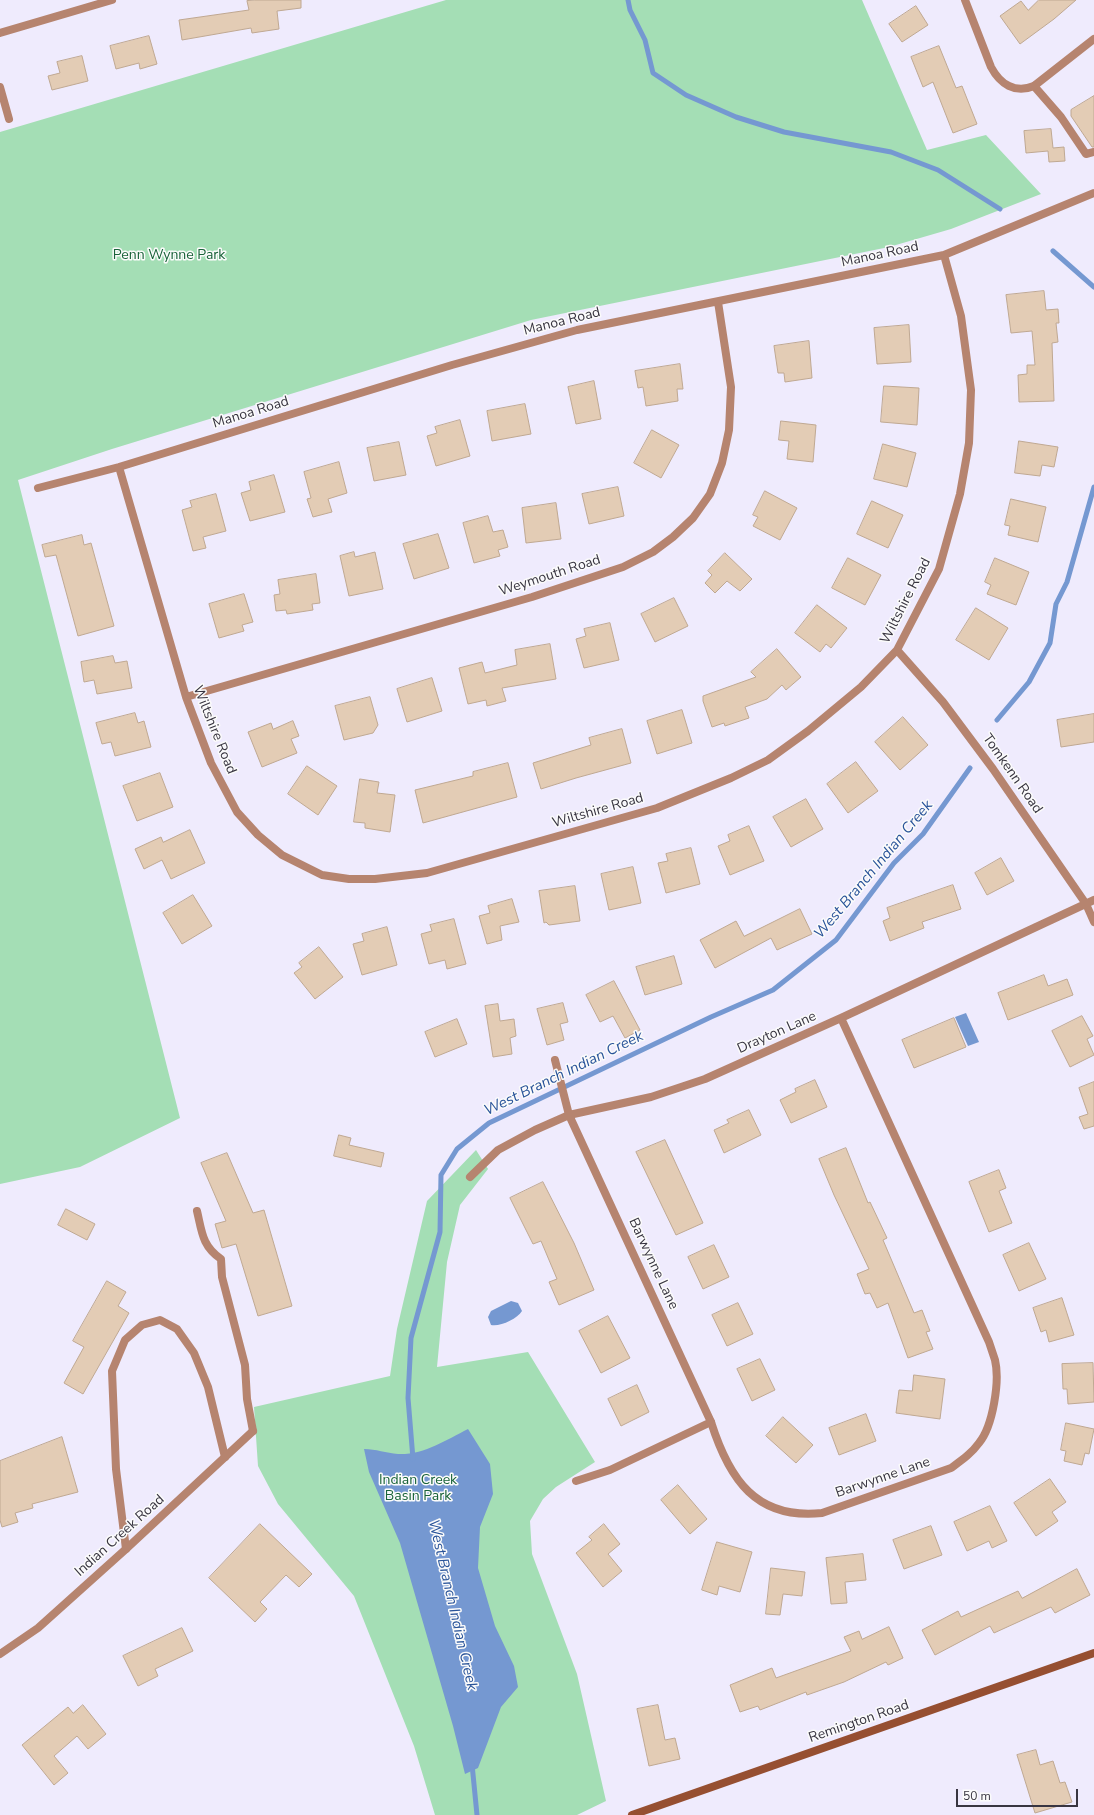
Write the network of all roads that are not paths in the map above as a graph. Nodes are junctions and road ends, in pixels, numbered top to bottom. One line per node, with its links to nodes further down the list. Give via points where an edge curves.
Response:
1 (112, 0): 3 (street)
2 (965, 0): 5 (street, via 996,77 1016,89)
3 (0, 33)
4 (1094, 39): 5 (street)
5 (1034, 86): 8 (street, via 1061,118 1086,154)
6 (0, 87): 7 (street)
7 (10, 119)
8 (1094, 152)
9 (1094, 193): 10 (street, Manoa Road)
10 (944, 255): 11 (street, Manoa Road); 14 (street, Wiltshire Road, via 961,316 971,390 969,443 960,494 939,569)
11 (718, 302): 12 (street, Manoa Road, via 577,330 452,365); 15 (street, Weymouth Road, via 731,387 729,430 722,463 710,494 692,518 658,549 622,567 532,597)
12 (119, 467): 13 (street, Manoa Road); 15 (street, Wiltshire Road)
13 (38, 488)
14 (898, 650): 15 (street, Wiltshire Road, via 861,688 808,731 768,760 731,778 657,808 427,873 375,879 322,875 282,855 258,835 237,812 211,763); 17 (street, Tomkenn Road, via 943,702 993,769)
15 (186, 697)
16 (1094, 900): 17 (street, Drayton Lane)
17 (1086, 904): 18 (street, Tomkenn Road); 19 (street, Drayton Lane)
18 (1094, 922)
19 (841, 1018): 21 (street, Drayton Lane, via 705,1079 651,1097); 24 (street, Barwynne Lane, via 989,1342 995,1360 996,1378 987,1429 966,1458 951,1468 822,1513 807,1514 778,1510 748,1492 720,1451)
20 (555, 1060): 21 (street, Barwynne Lane)
21 (570, 1115): 22 (street, Drayton Lane, via 498,1150); 24 (street, Barwynne Lane)
22 (470, 1177)
23 (196, 1211): 25 (street, Indian Creek Road, via 205,1244 221,1259 222,1277 245,1365 247,1399 253,1430)
24 (711, 1422): 26 (street, via 610,1470)
25 (225, 1457): 27 (street, Indian Creek Road); 27 (street, via 208,1387 194,1352 177,1328 160,1320 142,1325 125,1340 112,1371 116,1469)
26 (576, 1481)
27 (126, 1549): 29 (street, Indian Creek Road, via 38,1628)
28 (1094, 1653): 30 (main road, Remington Road)
29 (0, 1654)
30 (632, 1815)

